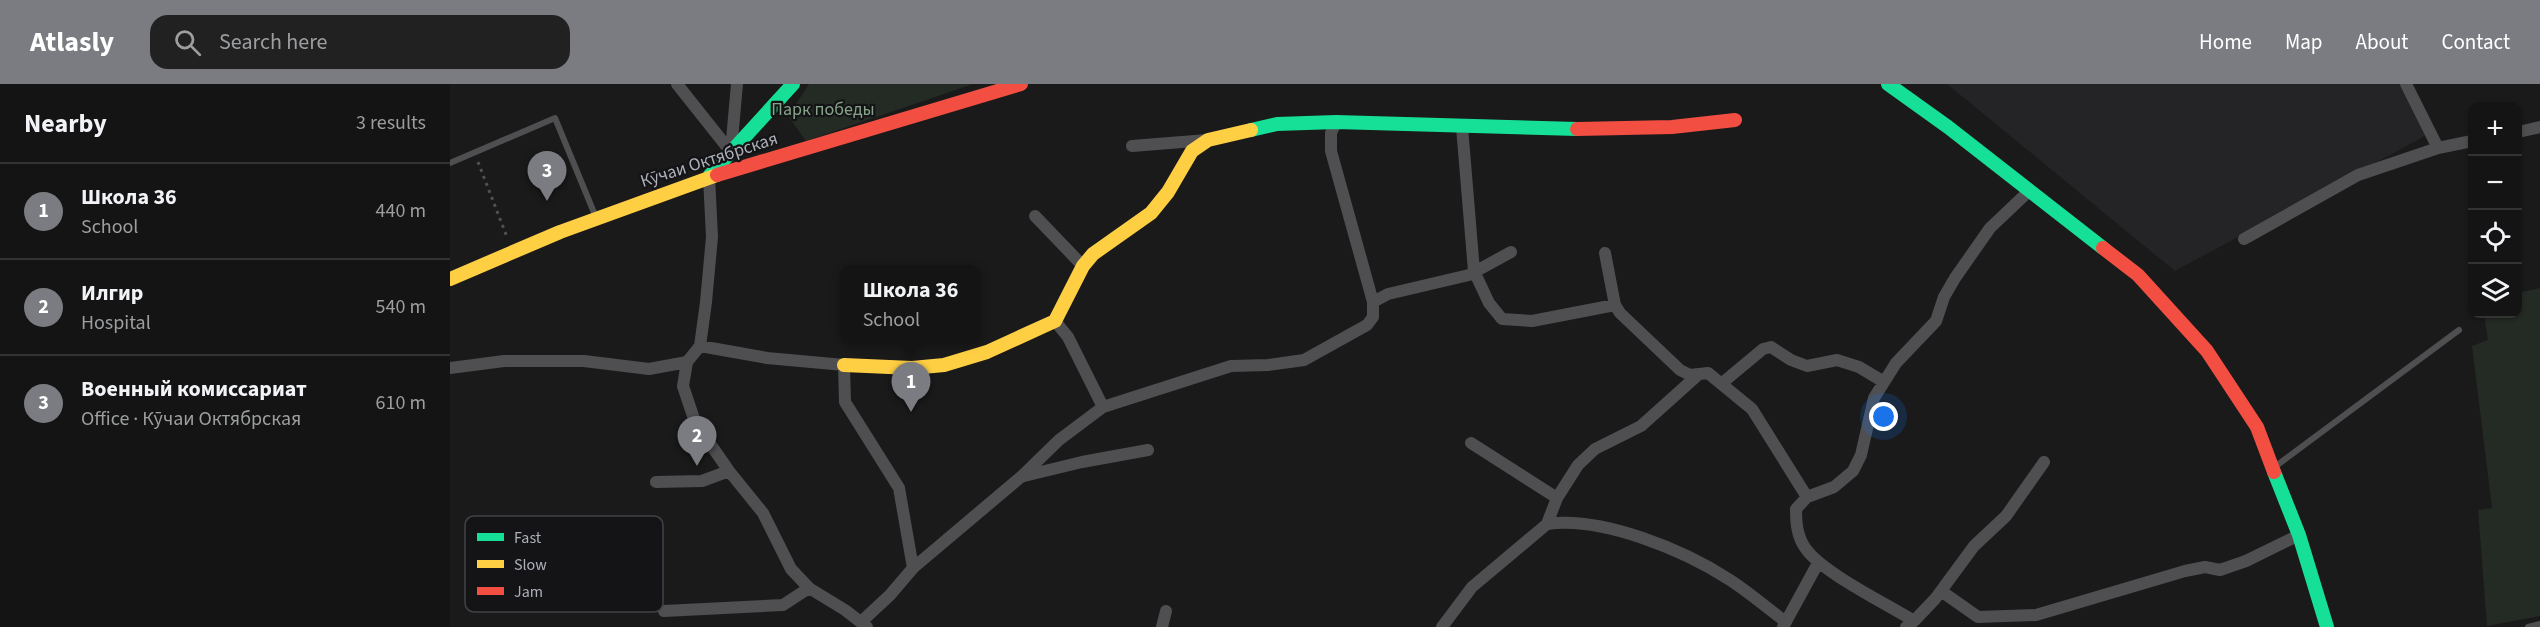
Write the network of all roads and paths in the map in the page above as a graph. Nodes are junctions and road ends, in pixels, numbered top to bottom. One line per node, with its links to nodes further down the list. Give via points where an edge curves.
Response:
1 (677, 84): 16 (street)
2 (737, 84): 16 (street)
3 (793, 84): 16 (main road)
4 (1021, 84): 19 (main road, Кӯчаи Октябрская)
5 (1888, 84): 20 (main road)
6 (2406, 84): 15 (street)
7 (1735, 120): 9 (main road, via 1672,127)
8 (1336, 122): 9 (main road); 12 (main road, via 1277,124); 30 (street, via 1331,133 1331,151)
9 (1462, 127): 28 (street)
10 (2540, 127): 11 (street)
11 (2522, 131)
12 (1208, 140): 14 (street); 27 (main road, via 1192,152 1151,213 1093,254)
13 (2468, 142): 15 (street)
14 (1132, 146)
15 (2438, 148): 23 (street, via 2358,175)
16 (731, 152): 19 (main road)
17 (474, 153): 18 (lane); 22 (lane, via 555,118); 25 (path)
18 (450, 163)
19 (709, 177): 22 (main road, Кӯчаи Октябрская); 34 (street, via 712,237)
20 (2029, 191): 39 (street, via 1990,228 1955,278 1936,321 1896,363); 45 (main road, via 2138,275 2207,351 2257,427)
21 (1035, 216): 27 (street)
22 (596, 219): 25 (main road, Кӯчаи Октябрская)
23 (2244, 239)
24 (1511, 252): 28 (street)
25 (513, 253): 29 (main road, Кӯчаи Октябрская)
26 (1605, 253): 31 (street)
27 (1083, 266): 32 (main road)
28 (1474, 271): 30 (street, via 1388,294); 31 (street, via 1502,320 1532,321)
29 (450, 279)
30 (1373, 302): 41 (street, via 1373,317 1367,325 1304,360 1231,366)
31 (1615, 305): 38 (street, via 1680,370 1690,375)
32 (1055, 321): 36 (main road, via 987,352 944,365); 41 (street, via 1068,337)
33 (2459, 330): 45 (lane)
34 (700, 346): 35 (street); 36 (street, via 767,358)
35 (687, 362): 37 (street, via 649,369 584,361 504,361); 46 (street, via 684,387 695,422)
36 (844, 365): 54 (street, via 845,402 899,488)
37 (450, 368)
38 (1700, 373): 40 (street, via 1708,373); 50 (street, via 1641,426 1595,449 1578,465)
39 (1884, 382): 40 (street, via 1837,360 1807,366 1771,347 1763,349); 49 (street, via 1874,398 1861,455 1853,471 1833,487)
40 (1721, 384): 49 (street, via 1752,409)
41 (1103, 407): 47 (street, via 1059,440)
42 (1471, 442): 50 (street)
43 (1148, 450): 47 (street)
44 (2044, 462): 56 (street, via 2006,516 1974,546)
45 (2273, 468): 52 (main road)
46 (729, 471): 48 (street, via 702,481); 55 (street, via 763,513 792,569)
47 (1022, 476): 54 (street)
48 (656, 482)
49 (1808, 497): 53 (street, via 1796,509 1796,528 1804,548)
50 (1557, 498): 51 (street)
51 (1547, 524): 62 (street, via 1608,527 1646,540 1730,580); 64 (street, via 1472,587)
52 (2299, 535): 56 (street, via 2220,570 2205,567 2036,615 1978,617); 65 (main road)
53 (1818, 563): 59 (street); 62 (street)
54 (914, 568): 61 (street)
55 (809, 588): 57 (street, via 783,605); 61 (street)
56 (1941, 591): 59 (street)
57 (664, 611)
58 (1166, 611): 63 (street)
59 (1910, 624)
60 (2540, 624): 66 (lane)
61 (864, 625)
62 (1784, 625)
63 (1162, 627)
64 (1442, 627)
65 (2327, 627)
66 (2528, 627)

